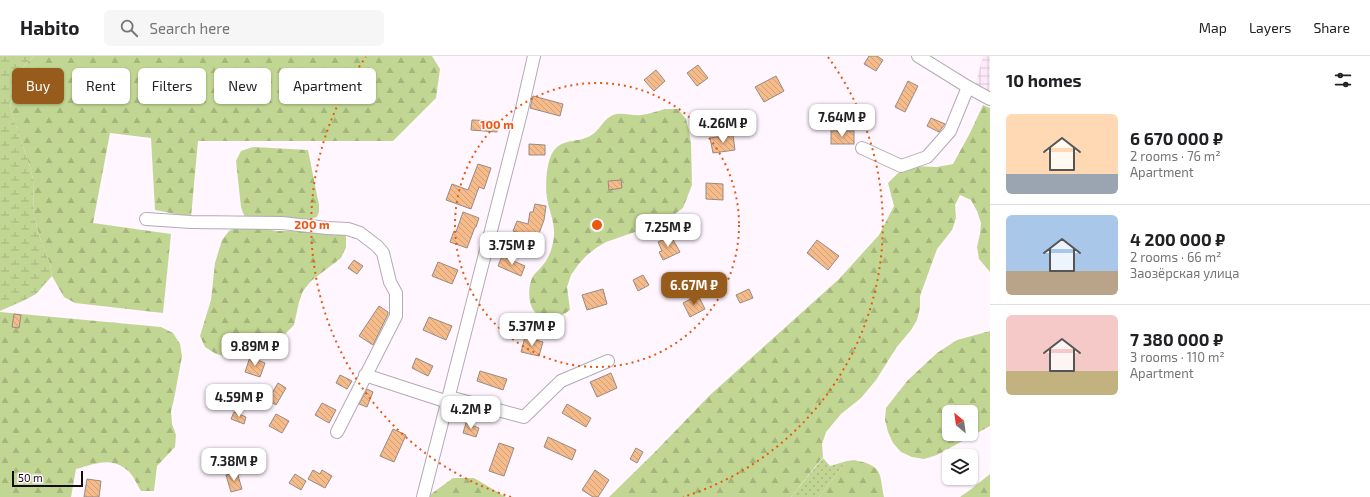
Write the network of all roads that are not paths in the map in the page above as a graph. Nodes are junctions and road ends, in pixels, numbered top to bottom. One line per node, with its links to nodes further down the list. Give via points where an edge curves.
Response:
1 (534, 56): 9 (street)
2 (918, 56): 3 (street)
3 (968, 87): 4 (street); 5 (street, via 950,131 927,157 901,166)
4 (990, 99)
5 (862, 148)
6 (146, 219): 8 (street, via 282,223 348,229 360,233 383,253 390,282 396,293 396,316)
7 (608, 361): 9 (street, via 561,381 524,417)
8 (365, 375): 9 (street); 10 (street)
9 (448, 400): 11 (street)
10 (337, 432)
11 (423, 497)

